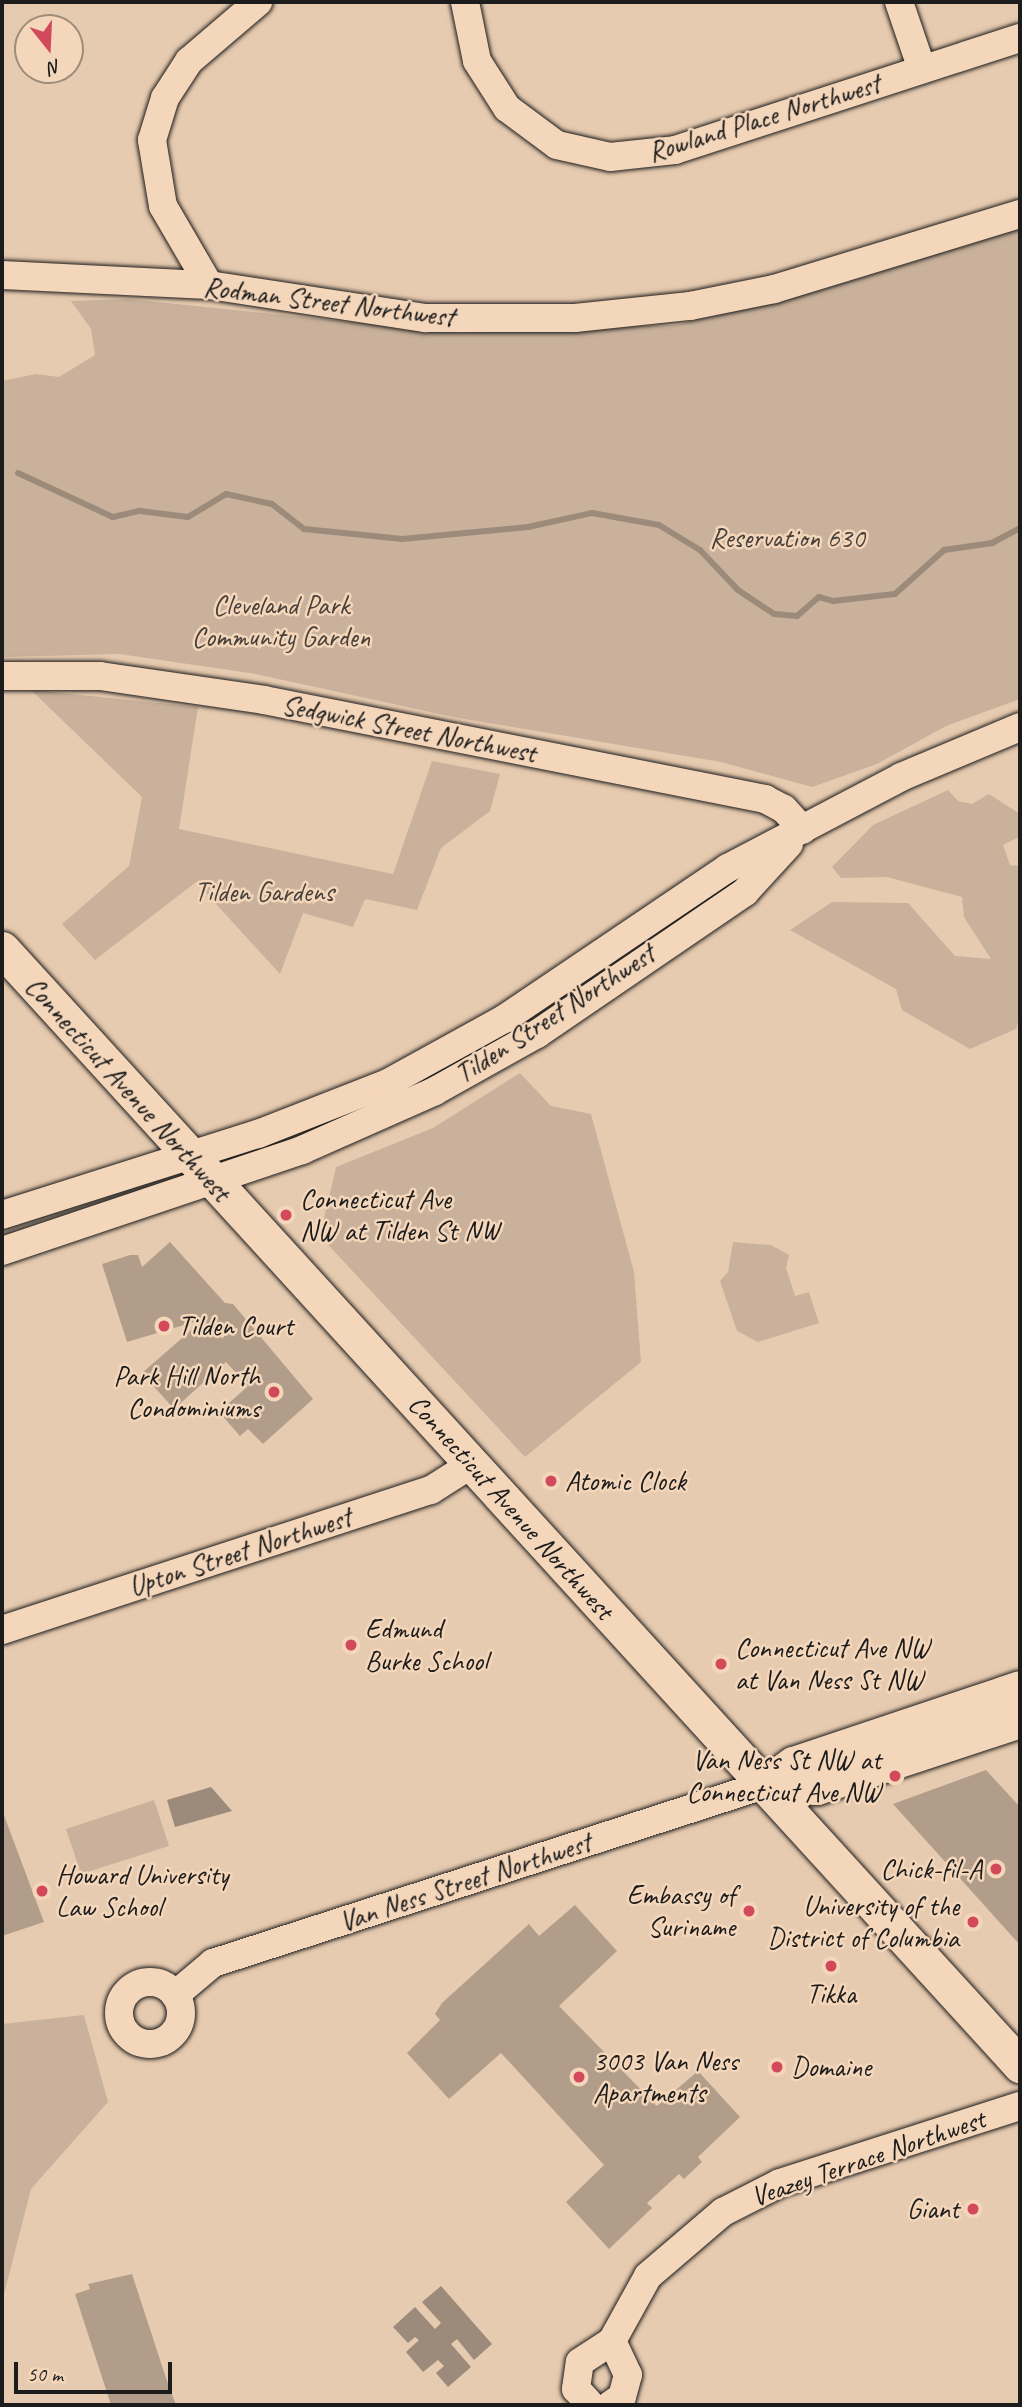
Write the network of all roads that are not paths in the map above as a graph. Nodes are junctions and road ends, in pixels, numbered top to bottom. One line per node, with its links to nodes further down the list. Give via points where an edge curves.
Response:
1 (258, 2): 8 (street, via 188,61 166,98 152,140 163,206)
2 (465, 2): 5 (street, Rowland Place Northwest, via 477,61 501,102 541,136 594,155 665,152)
3 (900, 2): 5 (street)
4 (1020, 38): 5 (street, Rowland Place Northwest)
5 (922, 69)
6 (1020, 214): 8 (street, Rodman Street Northwest, via 775,289 624,314 425,318)
7 (2, 275): 8 (street, Rodman Street Northwest)
8 (209, 285)
9 (2, 676): 11 (street, Sedgwick Street Northwest, via 100,676 264,700 765,799 784,809)
10 (1020, 727): 11 (street, Tilden Street Northwest, via 901,777)
11 (803, 830): 13 (street, Tilden Street Northwest, via 686,894); 14 (street, Tilden Street Northwest, via 745,891)
12 (2, 949): 15 (main road, Connecticut Avenue Northwest)
13 (482, 1032): 14 (street); 15 (street, Tilden Street Northwest, via 340,1104)
14 (498, 1057): 16 (street, Tilden Street Northwest, via 356,1129)
15 (188, 1155): 16 (main road, Connecticut Avenue Northwest); 17 (street, Tilden Street Northwest)
16 (212, 1182): 18 (street, Tilden Street Northwest); 19 (main road, Connecticut Avenue Northwest)
17 (2, 1215)
18 (2, 1251)
19 (472, 1464): 20 (street, Upton Street Northwest, via 431,1490); 23 (main road, Connecticut Avenue Northwest)
20 (2, 1630)
21 (1020, 1688): 23 (main road, Van Ness Street Northwest, via 793,1765)
22 (1020, 1720): 23 (main road, Van Ness Street Northwest, via 817,1787)
23 (764, 1785): 24 (street, Van Ness Street Northwest, via 213,1963); 25 (main road, Connecticut Avenue Northwest)
24 (175, 1995)
25 (1020, 2065)
26 (1020, 2106): 27 (street, Veazey Terrace Northwest, via 780,2183 723,2212 648,2276)
27 (612, 2342): 28 (street, Veazey Terrace Northwest, via 588,2354 575,2370 576,2389); 29 (street, via 628,2375 622,2397)
28 (591, 2405)
29 (610, 2405)

